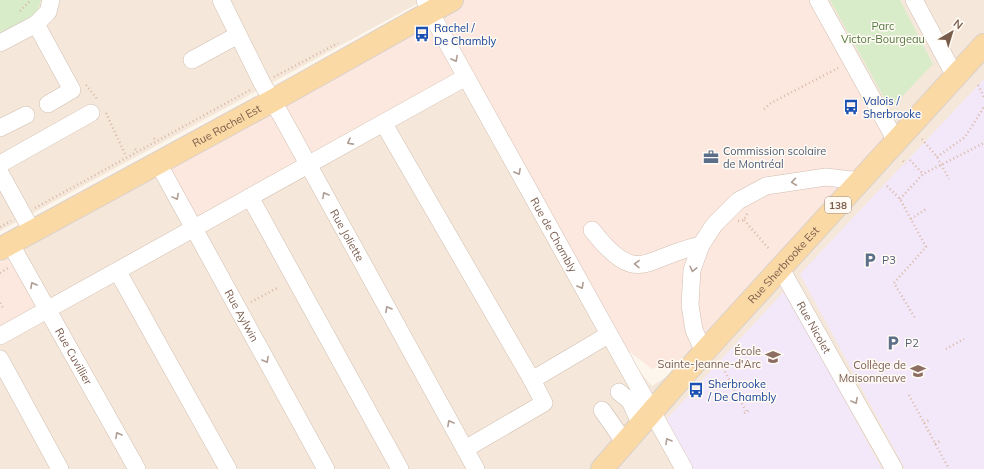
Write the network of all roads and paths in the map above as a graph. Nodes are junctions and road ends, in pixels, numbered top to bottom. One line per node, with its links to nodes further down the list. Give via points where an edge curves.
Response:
1 (31, 0): 8 (path)
2 (51, 0): 9 (street, via 48,12)
3 (221, 0): 10 (street, Rue Joliette)
4 (452, 0): 7 (main road, Rue Rachel Est)
5 (818, 0): 30 (street)
6 (914, 0): 16 (street)
7 (428, 6): 17 (street, Rue de Chambly, one-way to 17); 19 (main road, Rue Rachel Est)
8 (20, 11)
9 (36, 24): 12 (street); 21 (street, via 72,90)
10 (238, 35): 14 (street); 19 (street, Rue Joliette)
11 (343, 40): 19 (path, Rue Rachel Est)
12 (0, 43)
13 (984, 45): 16 (main road, Rue Sherbrooke Est / 138)
14 (192, 60)
15 (838, 68): 23 (path)
16 (955, 76): 30 (main road, Rue Sherbrooke Est / 138)
17 (466, 77): 26 (street); 64 (street, Rue de Chambly, one-way to 64)
18 (978, 85): 20 (path)
19 (267, 92): 33 (main road, Rue Rachel Est); 36 (street, Rue Joliette); 50 (path, Rue Rachel Est)
20 (984, 97)
21 (48, 104)
22 (984, 107): 31 (path, via 965,137)
23 (764, 109)
24 (91, 113): 34 (street)
25 (26, 115): 27 (street)
26 (384, 124): 36 (street, one-way to 36); 71 (street)
27 (0, 128)
28 (922, 139): 31 (path)
29 (984, 143): 37 (path)
30 (900, 151): 35 (path); 41 (main road, Rue Sherbrooke Est / 138)
31 (937, 157): 37 (path)
32 (910, 160): 39 (path)
33 (158, 163): 50 (main road, Rue Rachel Est); 51 (street, Rue Aylwin, one-way to 51)
34 (0, 164)
35 (906, 164)
36 (308, 165): 43 (street); 82 (street, Rue Joliette, one-way to 36)
37 (942, 165): 39 (path); 40 (path)
38 (0, 173): 50 (street)
39 (923, 174): 44 (path)
40 (948, 179)
41 (860, 181): 54 (street, one-way to 54, via 826,177 766,186 738,201 714,225); 56 (main road, Rue Sherbrooke Est / 138)
42 (887, 186): 44 (path)
43 (250, 197): 51 (street); 87 (street)
44 (900, 199): 47 (path)
45 (926, 209): 47 (path)
46 (748, 214): 48 (path)
47 (911, 219): 63 (path, via 926,247 894,284)
48 (744, 220): 49 (path); 55 (path)
49 (739, 221)
50 (28, 223): 53 (main road, Rue Rachel Est); 53 (path, Rue Rachel Est)
51 (193, 229): 57 (street); 86 (street, Rue Aylwin, one-way to 86)
52 (592, 230): 54 (street, one-way to 52, via 684,249 656,262 637,266 621,261 606,248)
53 (3, 240): 62 (street, Rue Cuvillier, one-way to 53)
54 (701, 245): 68 (street, one-way to 68, via 692,270 690,304 694,330)
55 (769, 249)
56 (781, 270): 68 (main road, Rue Sherbrooke Est / 138); 91 (street, Rue Nicolet, one-way to 91)
57 (118, 272): 62 (street); 85 (street)
58 (279, 287): 59 (path)
59 (258, 298)
60 (1, 303): 61 (path)
61 (4, 309)
62 (47, 310): 65 (street); 84 (street, Rue Cuvillier, one-way to 62)
63 (915, 318)
64 (608, 335): 71 (street); 76 (street, Rue de Chambly)
65 (0, 336)
66 (964, 339): 67 (path)
67 (946, 349)
68 (704, 352): 76 (main road, Rue Sherbrooke Est / 138)
69 (0, 359): 83 (street)
70 (723, 368): 75 (path, via 748,410)
71 (532, 380): 82 (street, via 544,403)
72 (620, 392): 76 (street)
73 (909, 395): 78 (path)
74 (602, 410): 80 (street)
75 (744, 413)
76 (647, 418): 80 (main road, Rue Sherbrooke Est / 138); 90 (street, Rue de Chambly, one-way to 76)
77 (931, 419): 78 (path)
78 (924, 423): 81 (path)
79 (940, 441): 81 (path)
80 (625, 443): 89 (main road, Rue Sherbrooke Est / 138)
81 (935, 444): 92 (path)
82 (465, 449): 88 (street, Rue Joliette)
83 (60, 469)
84 (137, 469)
85 (228, 469)
86 (326, 469)
87 (400, 469)
88 (476, 469)
89 (602, 469)
90 (684, 469)
91 (894, 469)
92 (949, 469)

